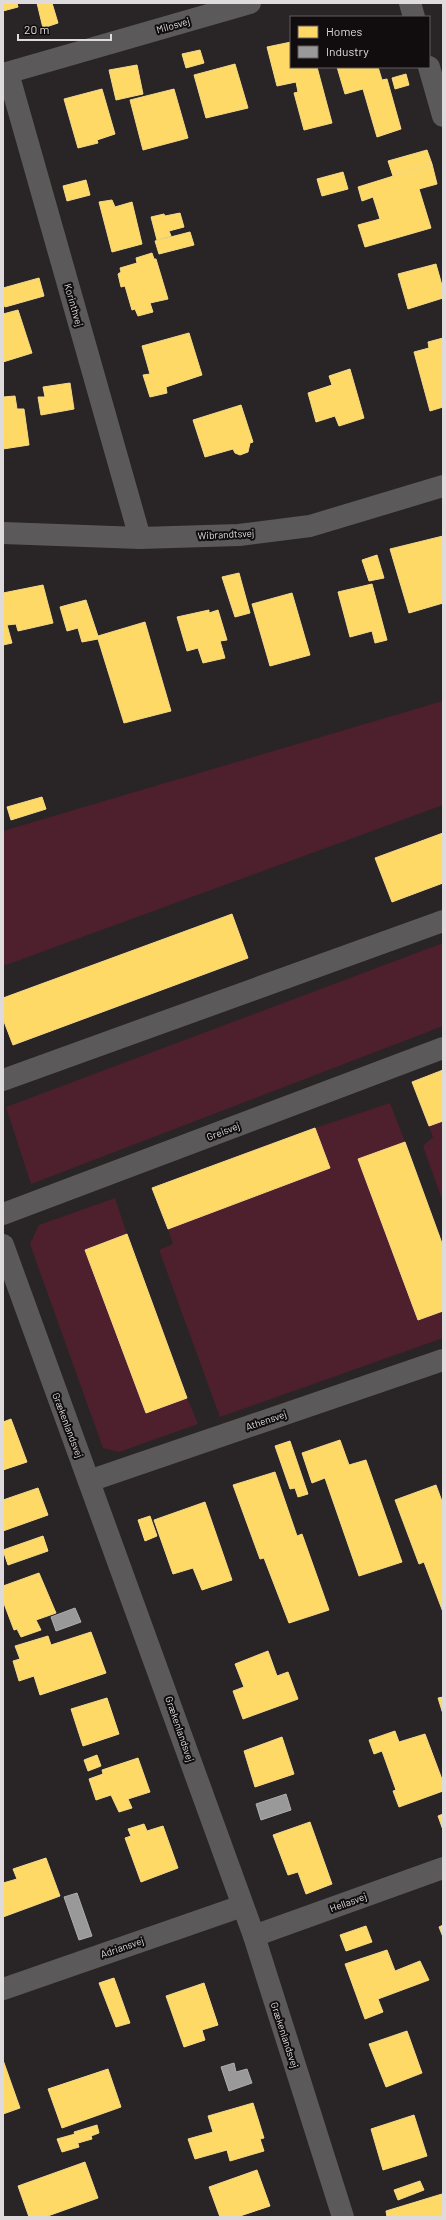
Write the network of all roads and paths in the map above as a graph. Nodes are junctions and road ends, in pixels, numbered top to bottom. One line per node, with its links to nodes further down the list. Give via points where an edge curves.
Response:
1 (250, 3): 5 (street, Milosvej)
2 (410, 3): 3 (street)
3 (414, 16)
4 (429, 68): 6 (street)
5 (6, 73): 9 (street, Korinthvej)
6 (443, 116)
7 (443, 486): 9 (street, Wibrandtsvej, via 310,526 239,535)
8 (3, 533): 9 (street, Wibrandtsvej)
9 (140, 538)
10 (443, 921): 12 (street)
11 (443, 1048): 13 (street, Greisvej)
12 (3, 1080)
13 (3, 1214)
14 (3, 1245): 16 (street, Grækenlandsvej)
15 (443, 1360): 16 (street, Athensvej)
16 (89, 1481): 18 (street, Grækenlandsvej)
17 (443, 1868): 19 (street, Hellasvej)
18 (242, 1906): 19 (street, Grækenlandsvej); 20 (street, Adriansvej)
19 (254, 1936): 21 (street, Grækenlandsvej)
20 (3, 1989)
21 (343, 2217)

